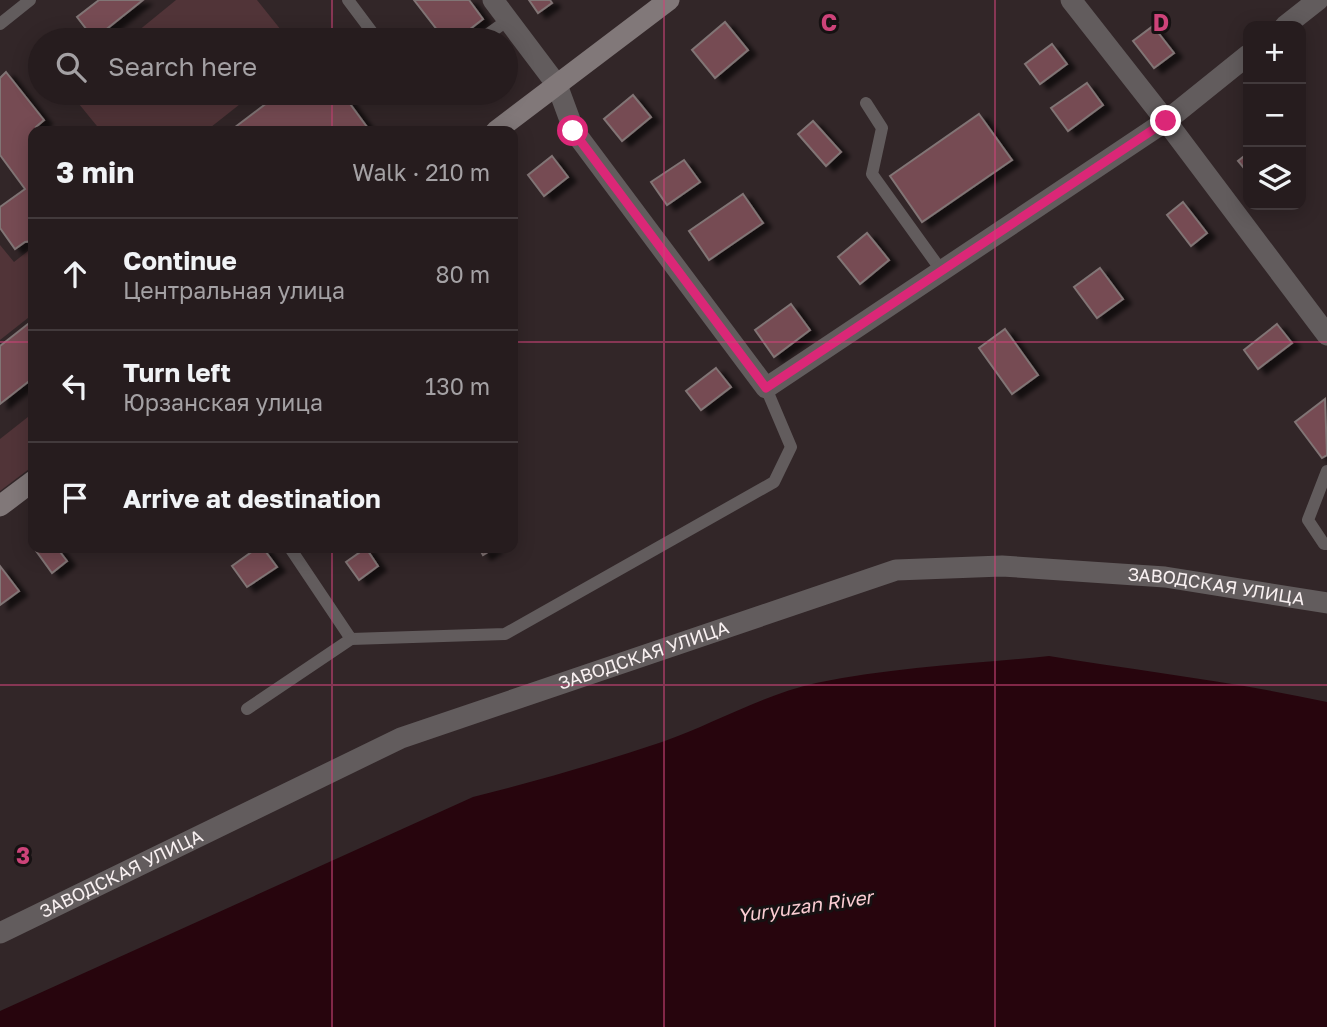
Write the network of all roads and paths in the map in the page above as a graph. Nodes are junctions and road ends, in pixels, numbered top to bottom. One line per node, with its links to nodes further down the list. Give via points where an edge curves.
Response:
1 (30, 0): 9 (lane)
2 (348, 0): 10 (lane)
3 (493, 0): 7 (street)
4 (669, 0): 15 (main road)
5 (1071, 0): 17 (street)
6 (1318, 0): 8 (street)
7 (508, 20): 11 (lane); 12 (street)
8 (1291, 21)
9 (0, 24)
10 (369, 28)
11 (497, 28)
12 (514, 28)
13 (518, 33): 15 (street)
14 (1243, 59): 17 (street)
15 (557, 85): 18 (main road); 21 (street, via 573,131)
16 (866, 103): 19 (lane, via 882,128 872,174)
17 (1166, 121): 19 (street); 20 (street)
18 (503, 126)
19 (941, 271): 21 (street)
20 (1327, 335)
21 (766, 388): 28 (lane, via 791,447 774,482 505,634)
22 (1327, 471): 25 (lane, via 1308,520)
23 (28, 485): 24 (main road)
24 (0, 506)
25 (1327, 544)
26 (293, 553): 28 (lane)
27 (1327, 603): 30 (street, ЗАВОДСКАЯ УЛИЦА, via 1165,577 1002,566 896,570 401,738)
28 (351, 639): 29 (lane)
29 (247, 709)
30 (0, 933)

